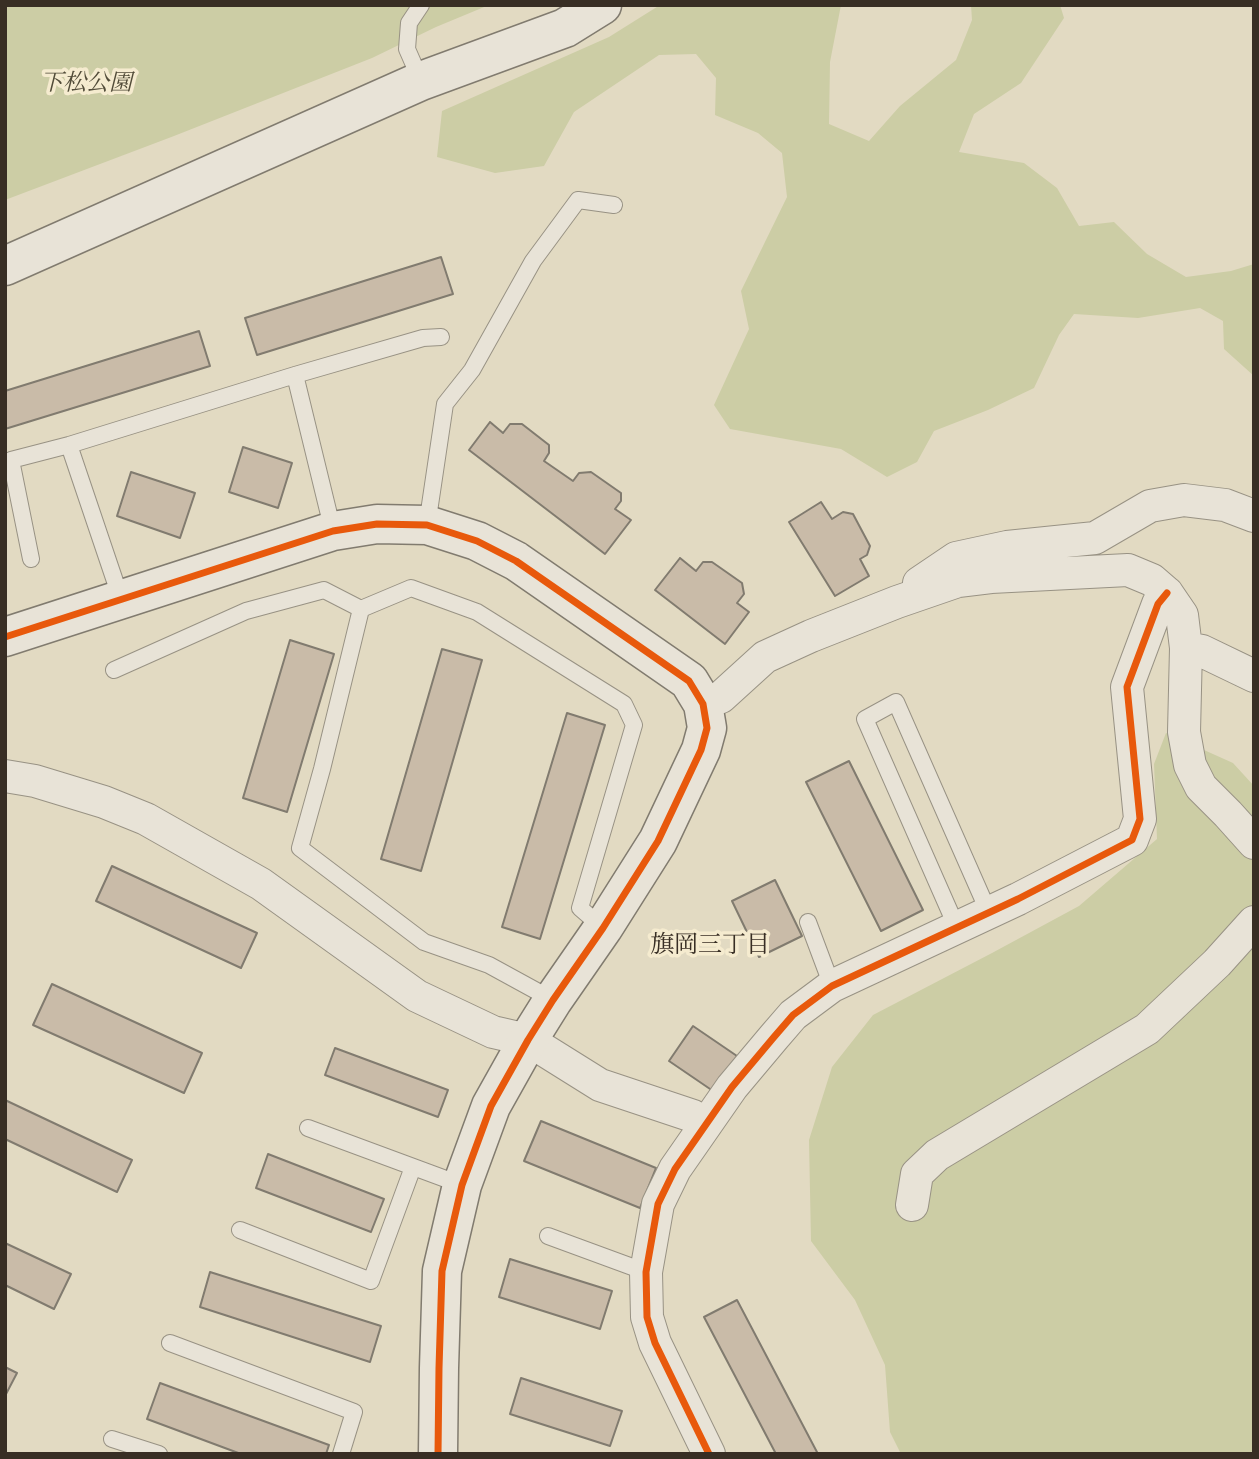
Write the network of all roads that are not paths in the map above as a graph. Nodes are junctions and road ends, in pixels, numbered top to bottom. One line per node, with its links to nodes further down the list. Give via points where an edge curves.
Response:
1 (421, 5): 3 (lane, via 409,23 407,49)
2 (602, 5): 3 (street, via 565,28)
3 (421, 81): 5 (street)
4 (614, 205): 10 (lane, via 578,200 533,261 472,370 445,404)
5 (5, 266)
6 (441, 337): 7 (lane, via 423,338)
7 (295, 375): 8 (lane); 11 (lane)
8 (69, 445): 12 (lane, via 12,460); 14 (lane)
9 (1254, 516): 15 (street, via 1224,505 1184,500 1150,506 1094,538 1007,547 956,558)
10 (427, 525): 11 (street, via 377,524); 21 (street, via 477,541 516,561 689,681)
11 (333, 531): 14 (street)
12 (31, 559)
13 (1167, 593): 15 (street, via 1152,580 1128,570 990,577); 18 (street, via 1182,615); 24 (street, via 1158,604 1127,687 1140,819 1132,841)
14 (121, 599): 17 (street)
15 (897, 602): 21 (street, via 765,657 721,697)
16 (361, 609): 19 (lane, via 324,590 246,611); 27 (lane, via 411,588 425,592 477,612 624,704 634,725 580,908); 30 (lane, via 300,848 424,942 489,965)
17 (5, 637)
18 (1186, 648): 20 (street); 23 (street, via 1184,733 1190,765 1201,787)
19 (114, 670)
20 (1254, 676)
21 (704, 704): 27 (street, via 707,728 701,750 658,841)
22 (5, 776): 31 (street, via 104,802 146,819 261,884 417,996 493,1032)
23 (1254, 842)
24 (989, 913): 28 (street); 28 (lane, via 896,702 865,719)
25 (808, 922): 29 (lane)
26 (1254, 922): 36 (street, via 1147,1029 937,1155 917,1174)
27 (603, 928): 30 (street)
28 (957, 928): 29 (street)
29 (832, 986): 32 (street, via 793,1016)
30 (554, 1000): 31 (street)
31 (528, 1040): 32 (street, via 600,1085); 35 (street, via 491,1106)
32 (706, 1123): 39 (street, via 658,1203)
33 (308, 1128): 34 (lane)
34 (413, 1167): 35 (lane); 37 (lane, via 371,1281)
35 (462, 1185): 44 (street, via 442,1271)
36 (912, 1205)
37 (240, 1230)
38 (548, 1236): 39 (lane)
39 (646, 1272): 45 (street, via 647,1317 655,1343)
40 (170, 1343): 43 (lane, via 354,1412)
41 (112, 1439): 42 (lane)
42 (159, 1454)
43 (341, 1454)
44 (438, 1454)
45 (709, 1454)

